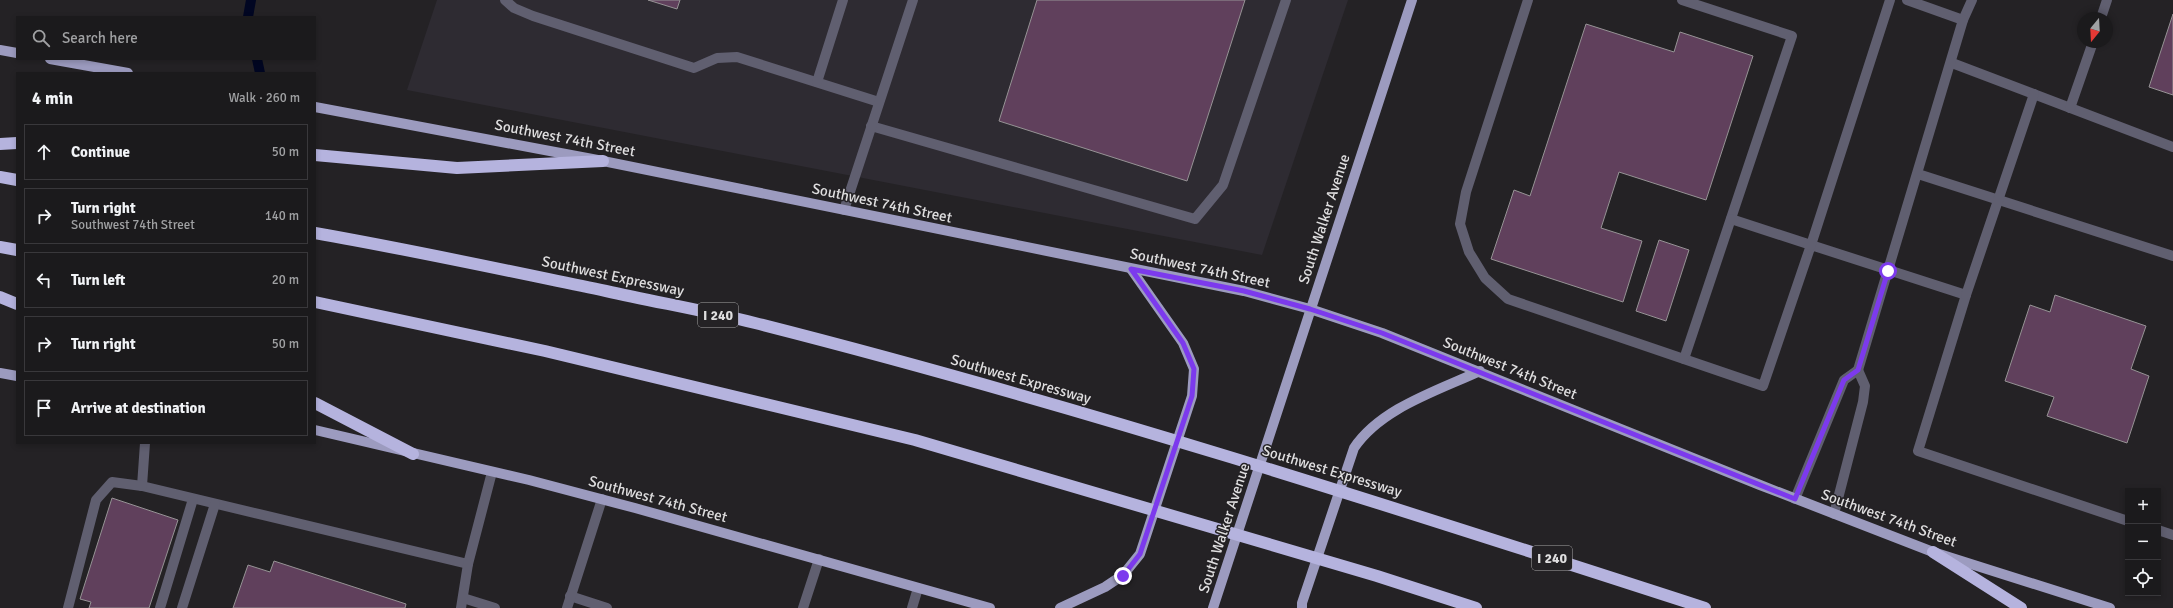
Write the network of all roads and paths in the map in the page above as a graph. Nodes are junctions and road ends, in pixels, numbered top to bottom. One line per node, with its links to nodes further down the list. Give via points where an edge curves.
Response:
1 (505, 0): 20 (lane, via 514,8 533,16 694,68 717,58 737,57)
2 (843, 0): 20 (lane)
3 (913, 0): 22 (lane)
4 (1286, 0): 25 (lane, via 1222,185 1195,219)
5 (1412, 0): 48 (main road, South Walker Avenue)
6 (1528, 0): 49 (lane, via 1466,192 1460,224 1469,252 1485,278 1508,299)
7 (1682, 0): 36 (lane, via 1792,36)
8 (1890, 0): 38 (lane)
9 (1907, 0): 13 (lane)
10 (1972, 0): 13 (lane)
11 (2107, 0): 12 (lane)
12 (2103, 12)
13 (1963, 20): 18 (lane)
14 (2091, 48): 24 (lane)
15 (0, 50): 16 (main road)
16 (16, 53)
17 (56, 60): 19 (main road)
18 (1952, 63): 21 (lane); 31 (lane)
19 (122, 72)
20 (817, 82): 22 (lane)
21 (2034, 94): 24 (lane); 34 (lane)
22 (879, 102): 25 (lane)
23 (316, 107): 30 (main road, Southwest 74th Street)
24 (2070, 108): 28 (lane)
25 (871, 126): 35 (lane)
26 (16, 143): 27 (highway)
27 (0, 144)
28 (2173, 147)
29 (316, 155): 30 (highway, via 457,168)
30 (603, 160): 35 (main road, Southwest 74th Street)
31 (1918, 174): 34 (lane); 43 (lane)
32 (0, 177): 33 (highway)
33 (16, 180)
34 (1998, 200): 41 (lane); 44 (lane)
35 (844, 210): 42 (main road, Southwest 74th Street)
36 (1731, 219): 38 (lane); 49 (lane)
37 (316, 233): 87 (highway, Southwest Expressway / I 240, via 751,322 940,372 1116,422 1399,508)
38 (1811, 245): 43 (lane); 49 (lane, via 1764,386)
39 (0, 246): 40 (highway)
40 (16, 250)
41 (2173, 256)
42 (1131, 269): 48 (main road, Southwest 74th Street, via 1244,291); 83 (main road, via 1183,343 1194,369 1192,396 1140,554 1123,576)
43 (1888, 271): 44 (lane); 50 (lane)
44 (1966, 295): 65 (lane, via 1918,451)
45 (0, 297): 47 (highway)
46 (316, 302): 86 (highway, via 545,351 915,440)
47 (16, 304)
48 (1310, 309): 51 (main road, Southwest 74th Street, via 1382,333); 84 (main road, South Walker Avenue)
49 (1684, 359)
50 (1858, 370): 62 (lane, via 1844,380); 64 (lane, via 1865,386 1863,402)
51 (1480, 371): 62 (main road, Southwest 74th Street); 85 (main road, via 1385,417 1363,435 1354,448)
52 (0, 373): 53 (main road)
53 (16, 376)
54 (316, 405): 57 (highway)
55 (316, 430): 57 (main road, Southwest 74th Street)
56 (145, 444): 59 (lane)
57 (413, 454): 58 (main road, Southwest 74th Street)
58 (492, 472): 61 (main road, Southwest 74th Street); 70 (lane)
59 (142, 486): 60 (lane); 74 (lane, via 112,482 96,500)
60 (193, 499): 63 (lane); 75 (lane)
61 (602, 499): 69 (main road, Southwest 74th Street); 72 (lane)
62 (1795, 499): 64 (main road, Southwest 74th Street)
63 (215, 504): 70 (lane); 76 (lane)
64 (1834, 514): 68 (main road, Southwest 74th Street)
65 (2125, 520)
66 (2161, 531): 67 (lane)
67 (2173, 535)
68 (1933, 552): 88 (highway); 89 (main road, Southwest 74th Street)
69 (819, 560): 71 (main road, Southwest 74th Street); 80 (lane)
70 (468, 564): 73 (lane)
71 (918, 588): 81 (lane); 82 (main road, Southwest 74th Street)
72 (570, 596): 78 (lane); 79 (lane)
73 (462, 603): 77 (lane)
74 (68, 608)
75 (160, 608)
76 (182, 608)
77 (495, 608)
78 (567, 608)
79 (607, 608)
80 (803, 608)
81 (912, 608)
82 (990, 608)
83 (1060, 608)
84 (1214, 608)
85 (1302, 608)
86 (1476, 608)
87 (1705, 608)
88 (2021, 608)
89 (2110, 608)

